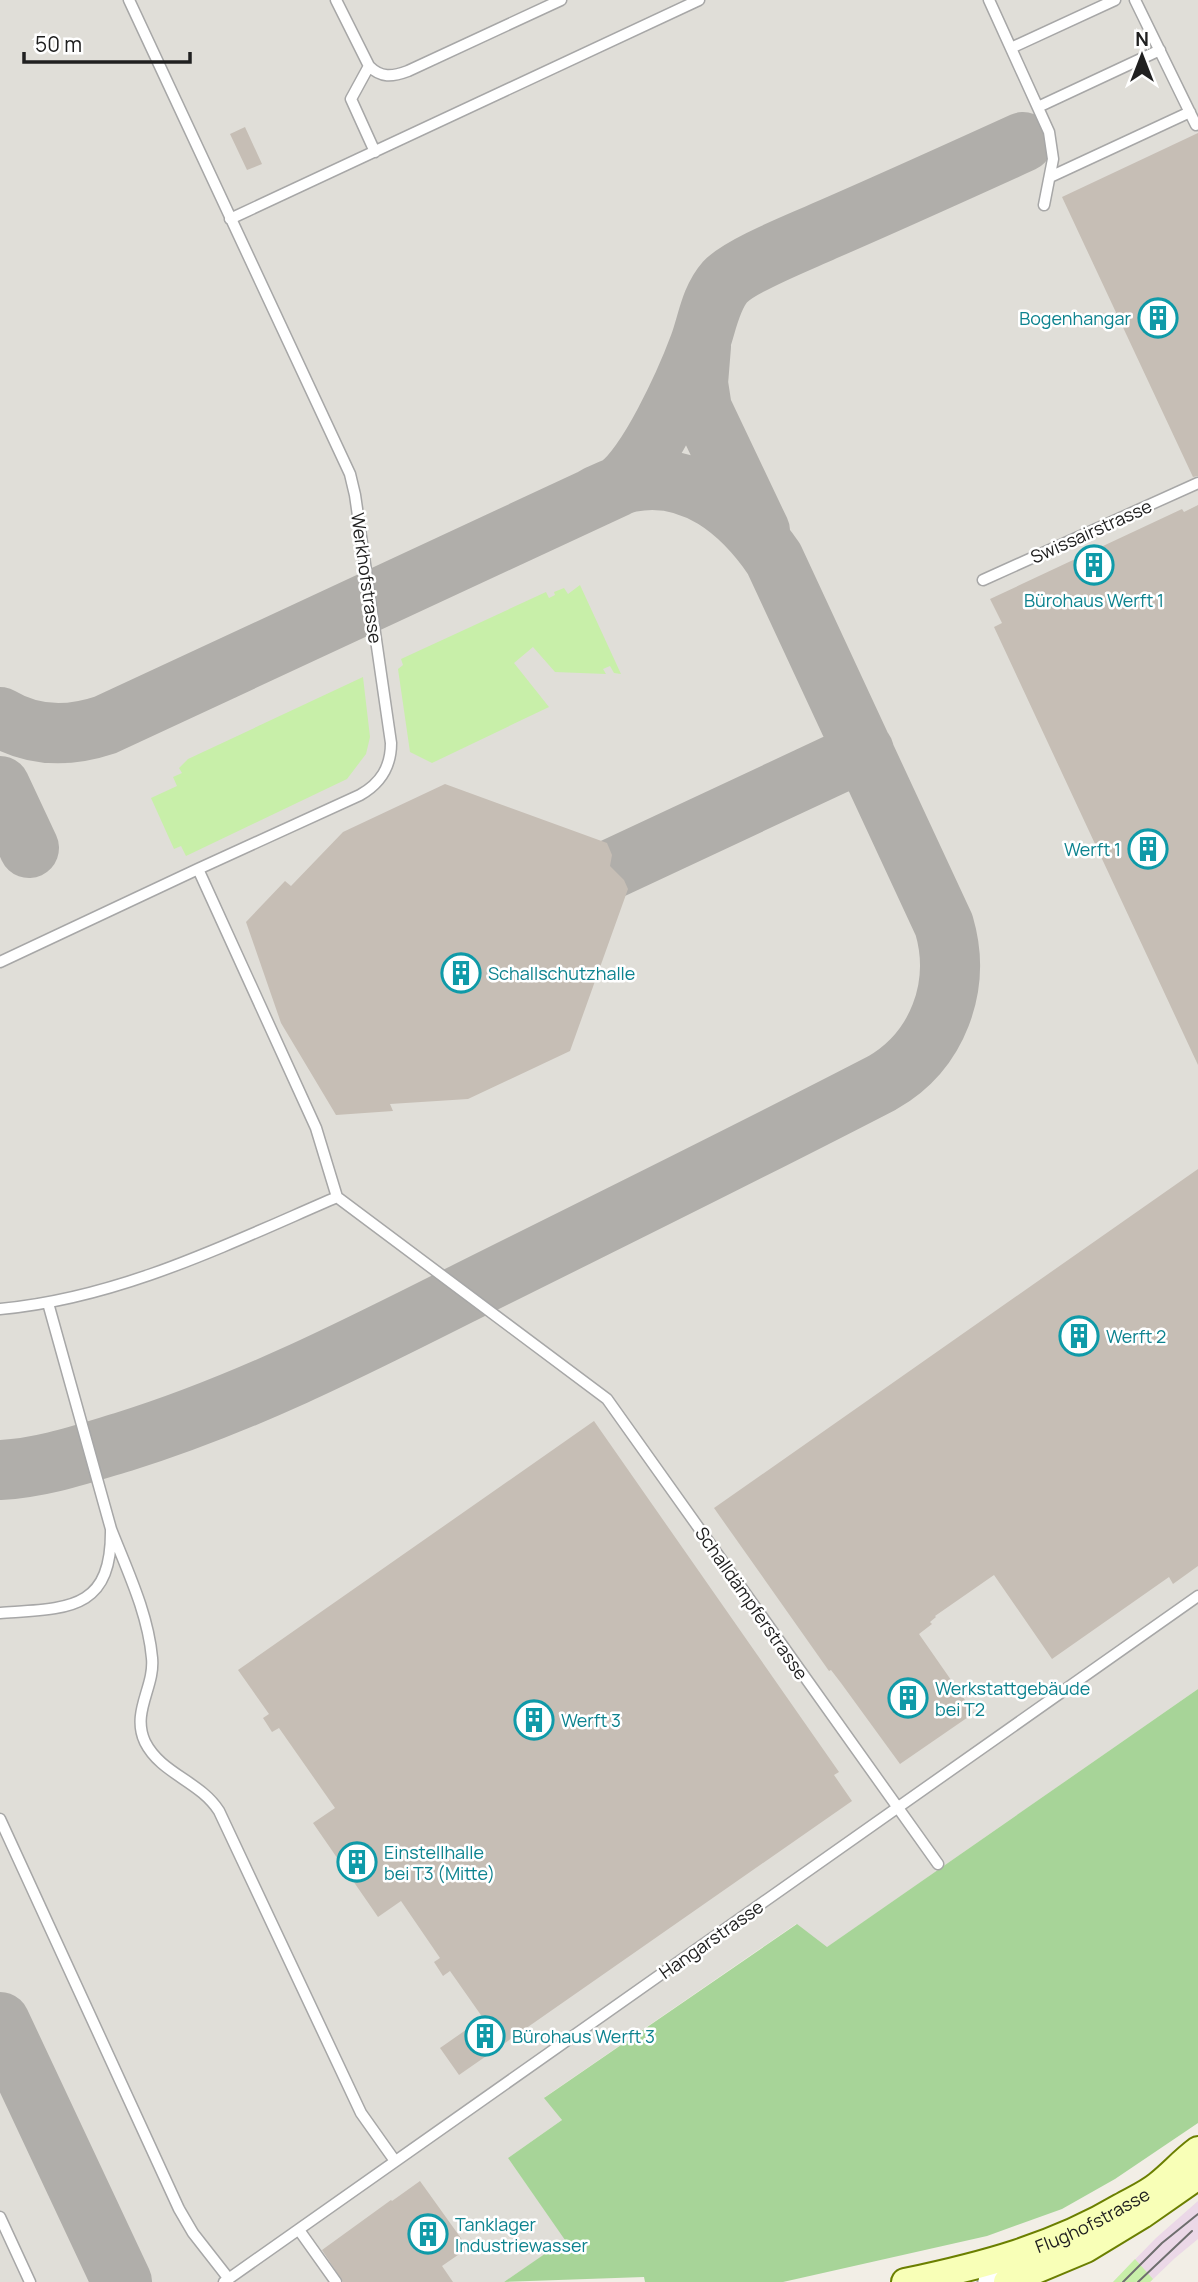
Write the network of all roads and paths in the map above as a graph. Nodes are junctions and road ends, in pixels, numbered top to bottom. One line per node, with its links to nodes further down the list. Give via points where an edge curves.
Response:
1 (129, 0): 17 (lane, Werkhofstrasse)
2 (336, 0): 10 (lane)
3 (561, 0): 10 (lane, via 396,75 376,73)
4 (699, 0): 14 (lane)
5 (989, 0): 8 (lane)
6 (1115, 0): 8 (lane)
7 (1135, 0): 9 (lane)
8 (1011, 48): 11 (lane)
9 (1160, 50): 11 (lane); 12 (lane)
10 (369, 66): 14 (lane, via 351,99)
11 (1038, 107): 15 (lane, via 1052,146)
12 (1189, 112): 13 (lane); 15 (lane)
13 (1198, 124)
14 (375, 152): 17 (lane)
15 (1050, 177): 16 (lane)
16 (1044, 205)
17 (230, 219): 20 (lane, Werkhofstrasse, via 350,474 391,755 380,779 360,795)
18 (1198, 482): 19 (lane, Swissairstrasse)
19 (983, 580)
20 (198, 869): 21 (lane, Werkhofstrasse); 22 (lane, via 316,1128)
21 (0, 962)
22 (337, 1197): 23 (lane, via 186,1262); 28 (lane, Schalldämpferstrasse, via 607,1399)
23 (48, 1303): 24 (lane); 25 (lane)
24 (0, 1309)
25 (111, 1530): 27 (lane, via 108,1567 90,1595 50,1609); 32 (lane, via 135,1590 152,1655 140,1717 144,1740 159,1761 205,1793 219,1811 361,2113)
26 (1198, 1596): 28 (lane, Hangarstrasse)
27 (0, 1613)
28 (897, 1807): 30 (lane, Schalldämpferstrasse); 32 (lane, Hangarstrasse)
29 (0, 1819): 37 (lane, via 179,2209)
30 (938, 1864)
31 (1198, 2150): 36 (main road, Flughofstrasse, via 1158,2185 1102,2219 1043,2245)
32 (395, 2161): 35 (lane, Hangarstrasse)
33 (1198, 2176): 36 (main road, Flughofstrasse, via 1086,2249)
34 (0, 2217): 38 (lane)
35 (299, 2230): 37 (lane, Hangarstrasse); 39 (lane)
36 (996, 2276): 40 (main road)
37 (226, 2280)
38 (30, 2282)
39 (336, 2282)
40 (905, 2282)

